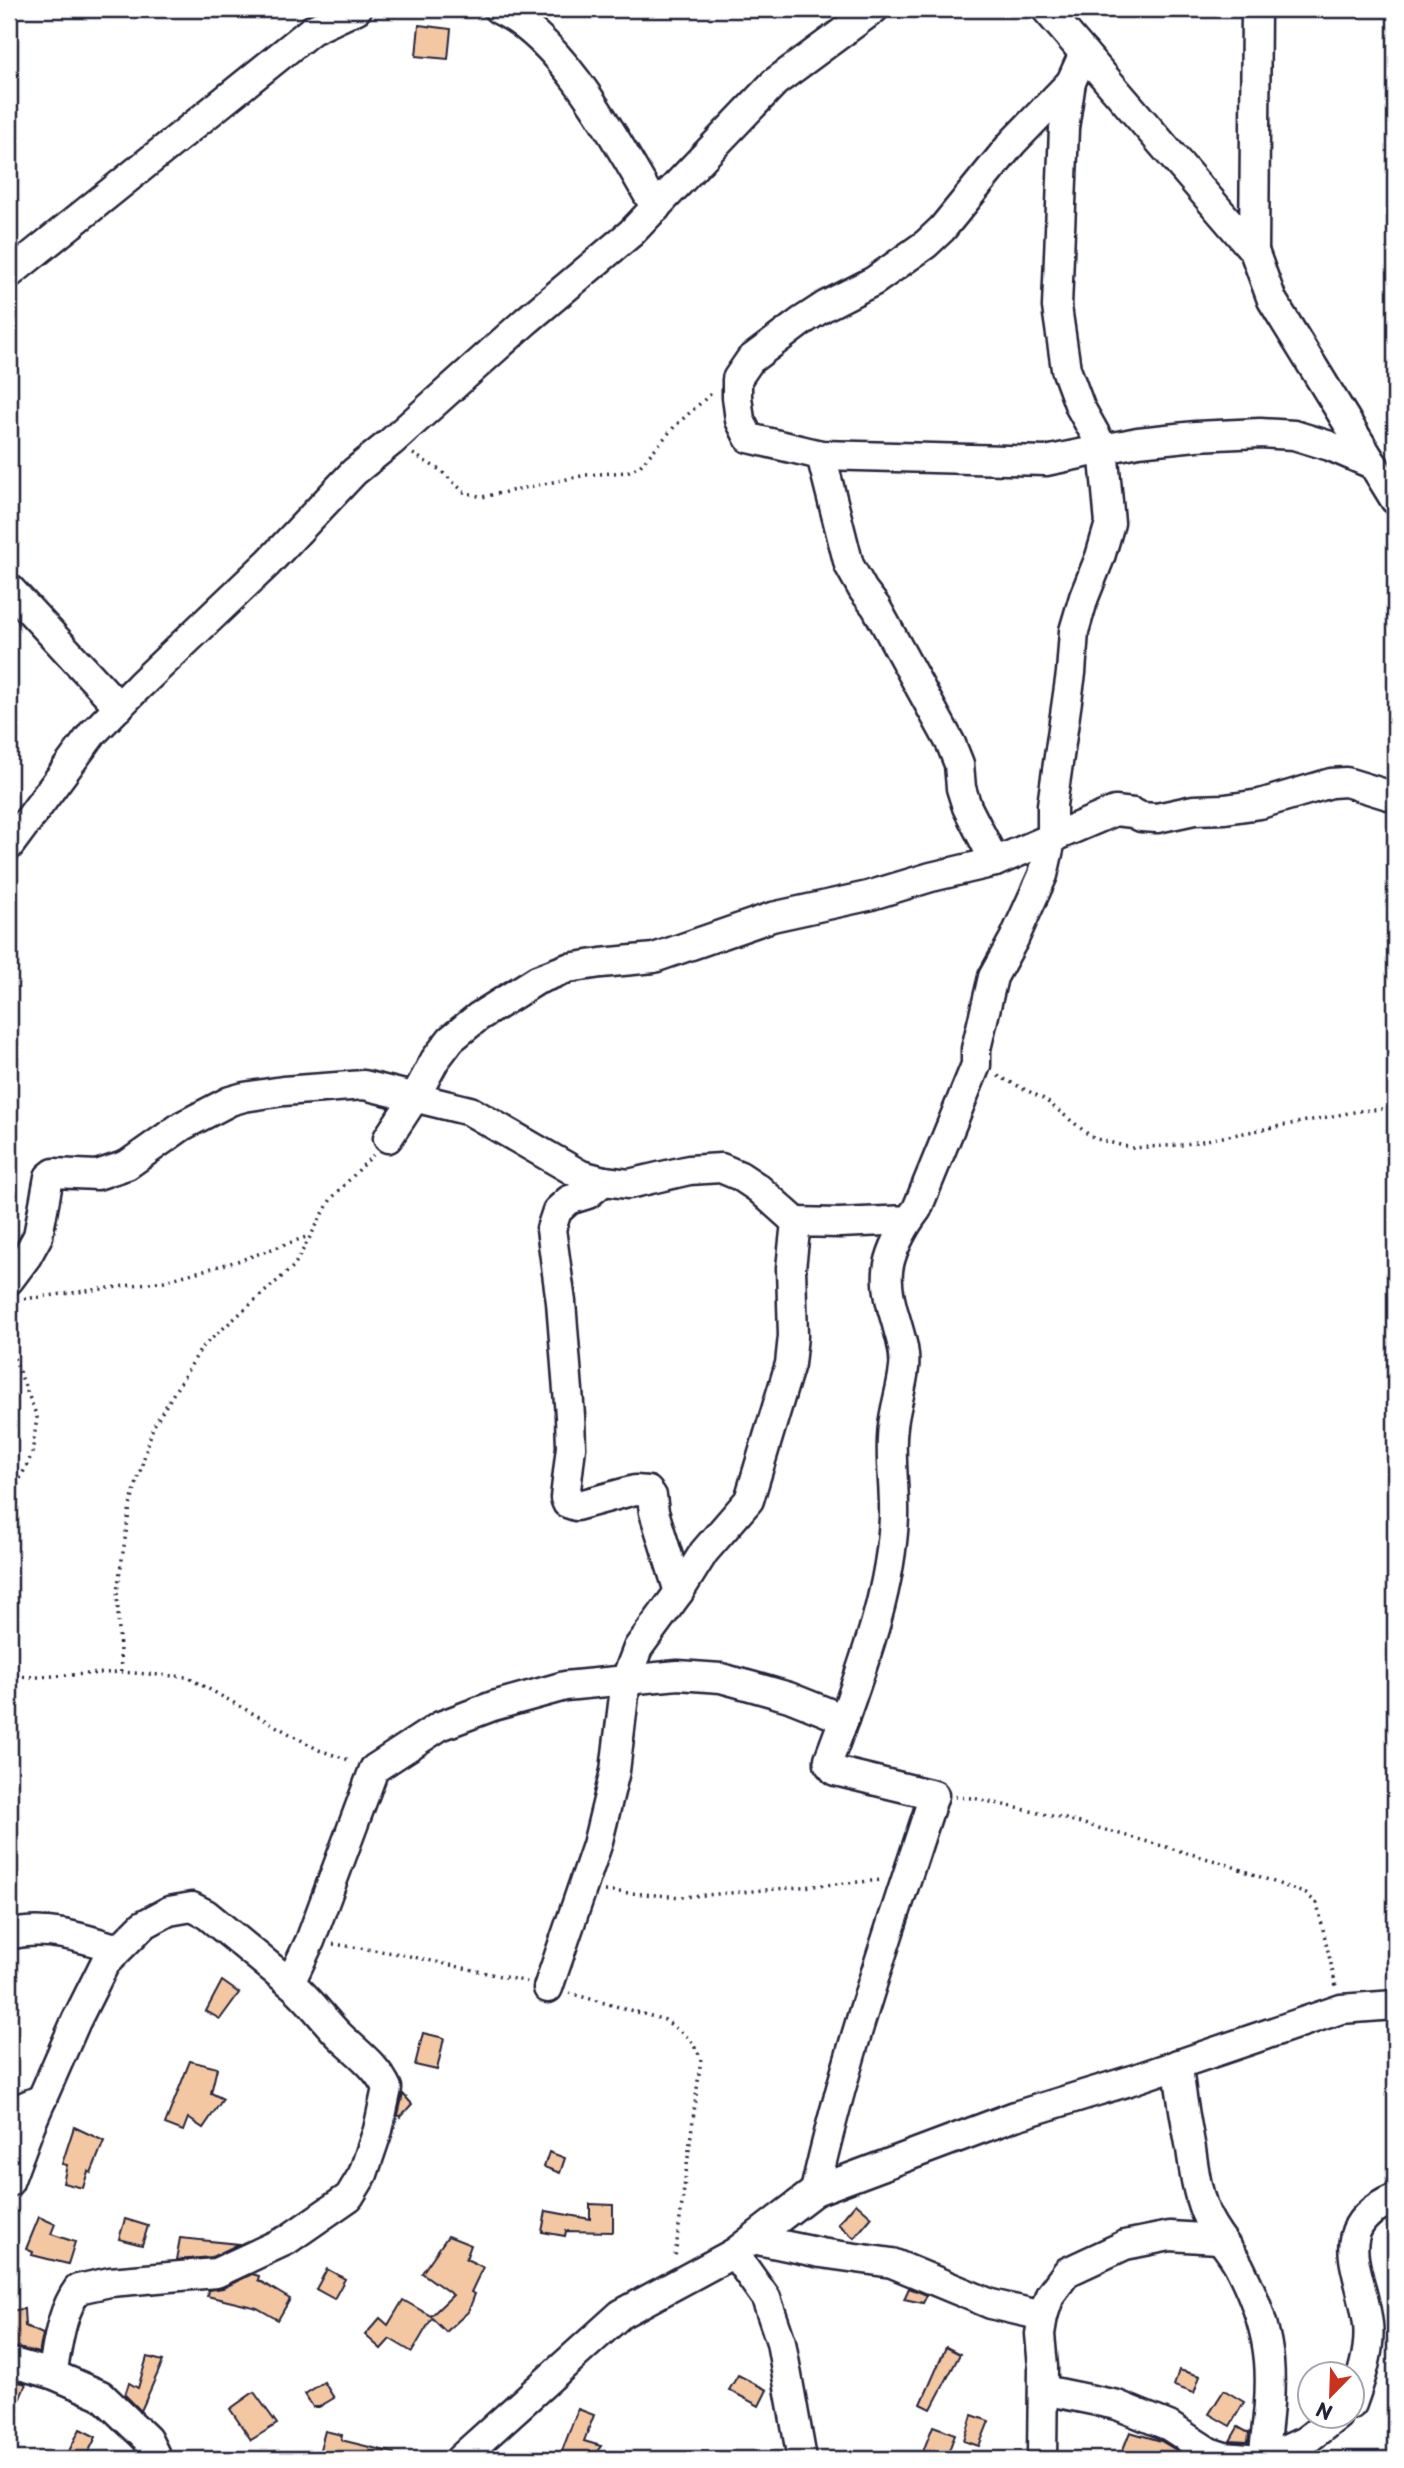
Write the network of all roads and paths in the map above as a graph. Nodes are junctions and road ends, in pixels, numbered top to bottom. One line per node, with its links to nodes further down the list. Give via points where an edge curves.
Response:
1 (357, 9): 10 (street, via 312,30)
2 (498, 9): 8 (street, via 533,33 575,75)
3 (874, 9): 8 (street, via 775,82)
4 (1046, 9): 6 (street)
5 (1256, 9): 9 (street)
6 (1084, 52): 7 (street); 9 (street)
7 (1071, 82): 11 (street, via 1013,142 934,237 874,281 802,321 750,360); 13 (street, via 1064,128 1057,307 1066,369)
8 (656, 208): 12 (street)
9 (1254, 251): 15 (street, via 1272,300)
10 (9, 274)
11 (737, 379): 12 (path, via 712,392 640,466 627,472 575,477 482,496 464,492 440,470); 14 (street, via 740,420 749,438)
12 (391, 442): 18 (street, via 354,472 268,563)
13 (1103, 448): 14 (street, via 1046,461); 15 (street, via 1196,436 1294,435); 20 (street, via 1110,523 1074,631)
14 (821, 455): 22 (street, via 849,565 951,744 967,807)
15 (1374, 466): 16 (street)
16 (1395, 500)
17 (9, 588): 18 (street)
18 (118, 707): 21 (street, via 92,734)
19 (1395, 797): 20 (street, via 1346,782 1331,783 1260,804 1157,818 1115,811)
20 (1052, 836): 22 (street); 23 (street, via 1043,874 993,977)
21 (9, 846)
22 (995, 862): 24 (street, via 772,917 654,958 568,968 537,980 452,1039 435,1059)
23 (976, 1065): 25 (path, via 1044,1099 1094,1138 1132,1148 1181,1145); 28 (street, via 923,1198)
24 (415, 1097): 26 (street); 27 (street, via 470,1111 581,1175); 31 (street, via 364,1085 244,1097 182,1125 127,1165 97,1175 54,1173 49,1177 38,1236)
25 (1395, 1108)
26 (388, 1139): 30 (path, via 331,1199)
27 (604, 1181): 29 (street, via 629,1184 689,1170 721,1168 758,1188); 34 (street, via 588,1194 569,1200 557,1211 551,1229 570,1416 565,1498 576,1506 635,1490 648,1491)
28 (909, 1220): 29 (street); 38 (street, via 893,1245 886,1276 904,1350 892,1429 894,1518 874,1635)
29 (796, 1222): 34 (street, via 790,1364 749,1500 704,1552)
30 (311, 1235): 31 (path, via 164,1280); 35 (path, via 294,1266 202,1347 152,1426 130,1506 117,1592)
31 (15, 1290)
32 (9, 1345): 33 (path, via 37,1417 32,1454)
33 (9, 1502)
34 (679, 1592): 37 (street, via 638,1648)
35 (121, 1672): 36 (path); 39 (path, via 187,1677 319,1750)
36 (9, 1676)
37 (626, 1679): 38 (street, via 721,1678); 39 (street, via 565,1686 493,1706 440,1726); 42 (street, via 615,1771)
38 (844, 1719): 40 (street, via 829,1759 832,1768)
39 (374, 1769): 44 (street)
40 (934, 1795): 41 (street); 49 (path, via 973,1798 1070,1820 1223,1863 1306,1894 1317,1903)
41 (906, 1879): 42 (path, via 682,1897); 54 (street, via 841,2089)
42 (583, 1889): 47 (street)
43 (9, 1935): 45 (street, via 55,1932)
44 (310, 1941): 46 (street); 47 (path, via 400,1954)
45 (118, 1949): 46 (street, via 151,1920 169,1910 192,1907); 51 (street, via 93,1986)
46 (290, 1983): 62 (street, via 368,2061 387,2088 378,2130 356,2186 349,2197 287,2240 216,2273 78,2289 68,2302)
47 (548, 1988): 58 (path, via 665,2021 690,2039 701,2058)
48 (1395, 2005): 49 (street)
49 (1341, 2009): 50 (street)
50 (1178, 2064): 54 (street, via 1015,2116); 56 (street, via 1195,2174)
51 (42, 2099): 52 (street); 53 (street)
52 (9, 2113)
53 (9, 2182)
54 (815, 2191): 57 (street)
55 (1395, 2198): 60 (street, via 1373,2210 1356,2228 1353,2240 1369,2326)
56 (1218, 2239): 59 (street, via 1170,2236 1125,2245 1067,2272 1050,2295); 70 (street, via 1235,2258 1266,2331 1271,2396)
57 (744, 2246): 58 (street); 59 (street, via 892,2263 992,2304); 67 (street, via 782,2342)
58 (672, 2286): 66 (street, via 621,2314)
59 (1043, 2316): 63 (street)
60 (1365, 2360)
61 (9, 2362): 62 (street)
62 (52, 2374): 65 (street, via 101,2395 147,2439)
63 (1044, 2390): 68 (street); 69 (street, via 1117,2405 1169,2426 1209,2452)
64 (1319, 2430): 70 (street)
65 (157, 2459)
66 (460, 2459)
67 (802, 2459)
68 (1042, 2459)
69 (1248, 2459)
70 (1265, 2459)

